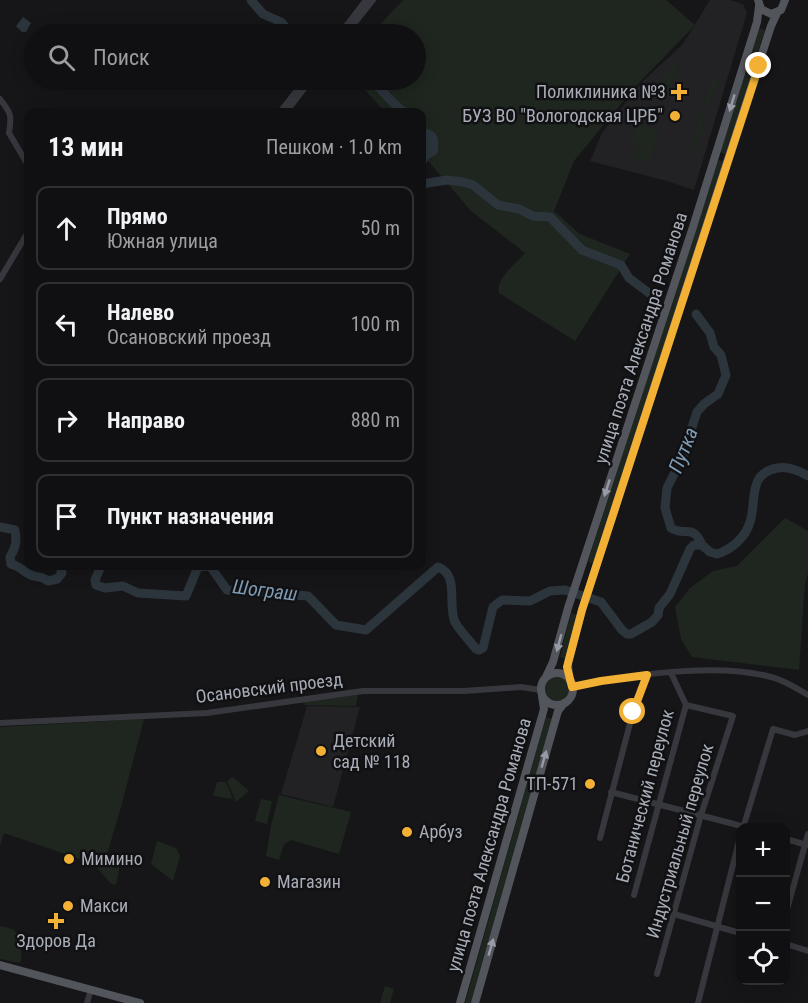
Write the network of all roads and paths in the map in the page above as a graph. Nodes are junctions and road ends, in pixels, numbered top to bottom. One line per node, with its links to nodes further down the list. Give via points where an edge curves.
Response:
1 (366, 0): 6 (street)
2 (373, 0): 7 (street)
3 (785, 0): 5 (main road, улица поэта Александра Романова)
4 (759, 3): 5 (main road, via 765,13); 18 (main road, улица поэта Александра Романова, one-way to 18, via 757,22 693,227)
5 (777, 14): 19 (main road, улица поэта Александра Романова, via 582,610 567,667)
6 (348, 24)
7 (354, 24)
8 (297, 90): 11 (street)
9 (303, 90): 12 (street)
10 (0, 99): 13 (street, via 10,111 9,133)
11 (283, 108)
12 (289, 108)
13 (24, 158)
14 (24, 239): 15 (street)
15 (0, 279)
16 (671, 673): 17 (street); 21 (street, via 748,672 774,677); 23 (street)
17 (647, 675): 19 (street); 26 (street)
18 (546, 677): 19 (main road, via 562,674); 20 (main road)
19 (571, 683): 22 (main road, via 571,696)
20 (542, 693): 22 (main road, via 551,704); 24 (street, Осановский проезд, via 521,687 363,692 207,713); 48 (main road, улица поэта Александра Романова, via 544,709)
21 (808, 695)
22 (564, 703): 49 (main road, улица поэта Александра Романова, one-way to 22, via 558,711)
23 (686, 705): 27 (street, Ботанический переулок); 28 (street, Индустриальный переулок, via 733,716)
24 (0, 723)
25 (808, 731): 29 (street, via 795,735 773,729)
26 (611, 792): 27 (street); 32 (street)
27 (659, 805): 28 (street); 36 (street, Ботанический переулок)
28 (701, 815): 30 (street); 38 (street, Индустриальный переулок)
29 (746, 823)
30 (736, 825)
31 (808, 834): 34 (street)
32 (600, 837)
33 (790, 840): 34 (street)
34 (807, 845): 37 (street)
35 (736, 856): 39 (street)
36 (634, 895)
37 (790, 900)
38 (674, 914): 39 (street); 44 (street, Индустриальный переулок)
39 (717, 926): 40 (street); 50 (street)
40 (736, 932)
41 (790, 945): 42 (street)
42 (808, 951)
43 (0, 965): 45 (main road)
44 (657, 974)
45 (91, 989): 46 (street); 47 (main road)
46 (87, 1003)
47 (140, 1003)
48 (460, 1003)
49 (475, 1003)
50 (698, 1003)

